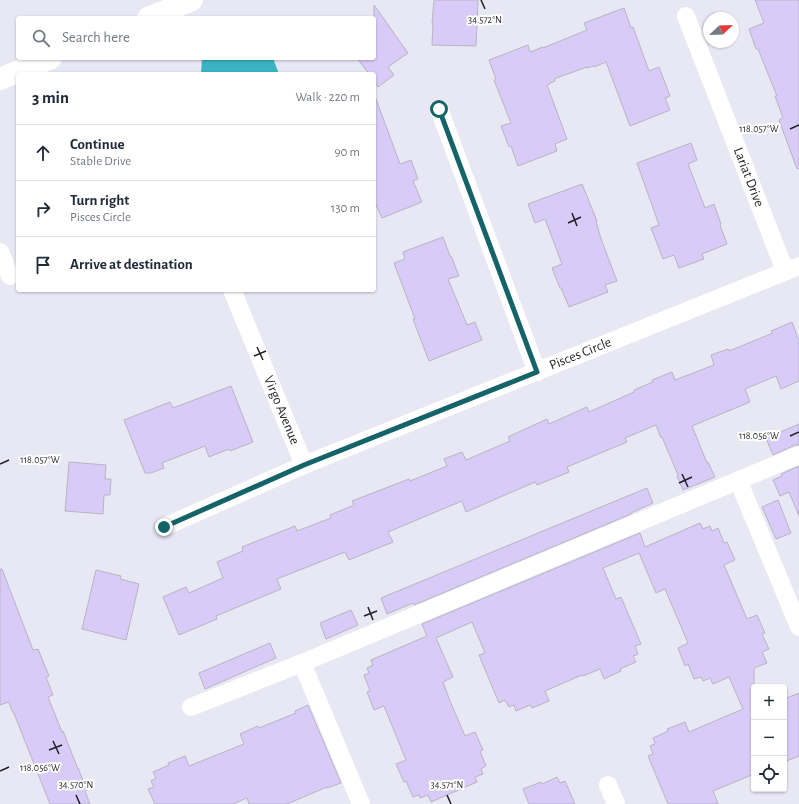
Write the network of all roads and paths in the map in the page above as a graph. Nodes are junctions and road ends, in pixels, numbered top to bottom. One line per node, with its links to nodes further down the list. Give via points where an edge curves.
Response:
1 (192, 0): 2 (main road)
2 (153, 16)
3 (686, 16): 10 (street, Lariat Drive)
4 (46, 60): 6 (main road)
5 (16, 72): 7 (main road)
6 (17, 72)
7 (0, 79)
8 (439, 109): 13 (street)
9 (0, 252): 11 (street)
10 (792, 269): 13 (street, Pisces Circle)
11 (9, 277)
12 (233, 292): 15 (street, Virgo Avenue)
13 (537, 372): 15 (street, Pisces Circle)
14 (799, 455): 16 (street)
15 (304, 465): 17 (street, Pisces Circle)
16 (738, 480): 18 (street); 19 (street)
17 (164, 527)
18 (799, 627)
19 (302, 663): 20 (street); 22 (street)
20 (191, 707)
21 (608, 785): 23 (street)
22 (360, 804)
23 (616, 804)

